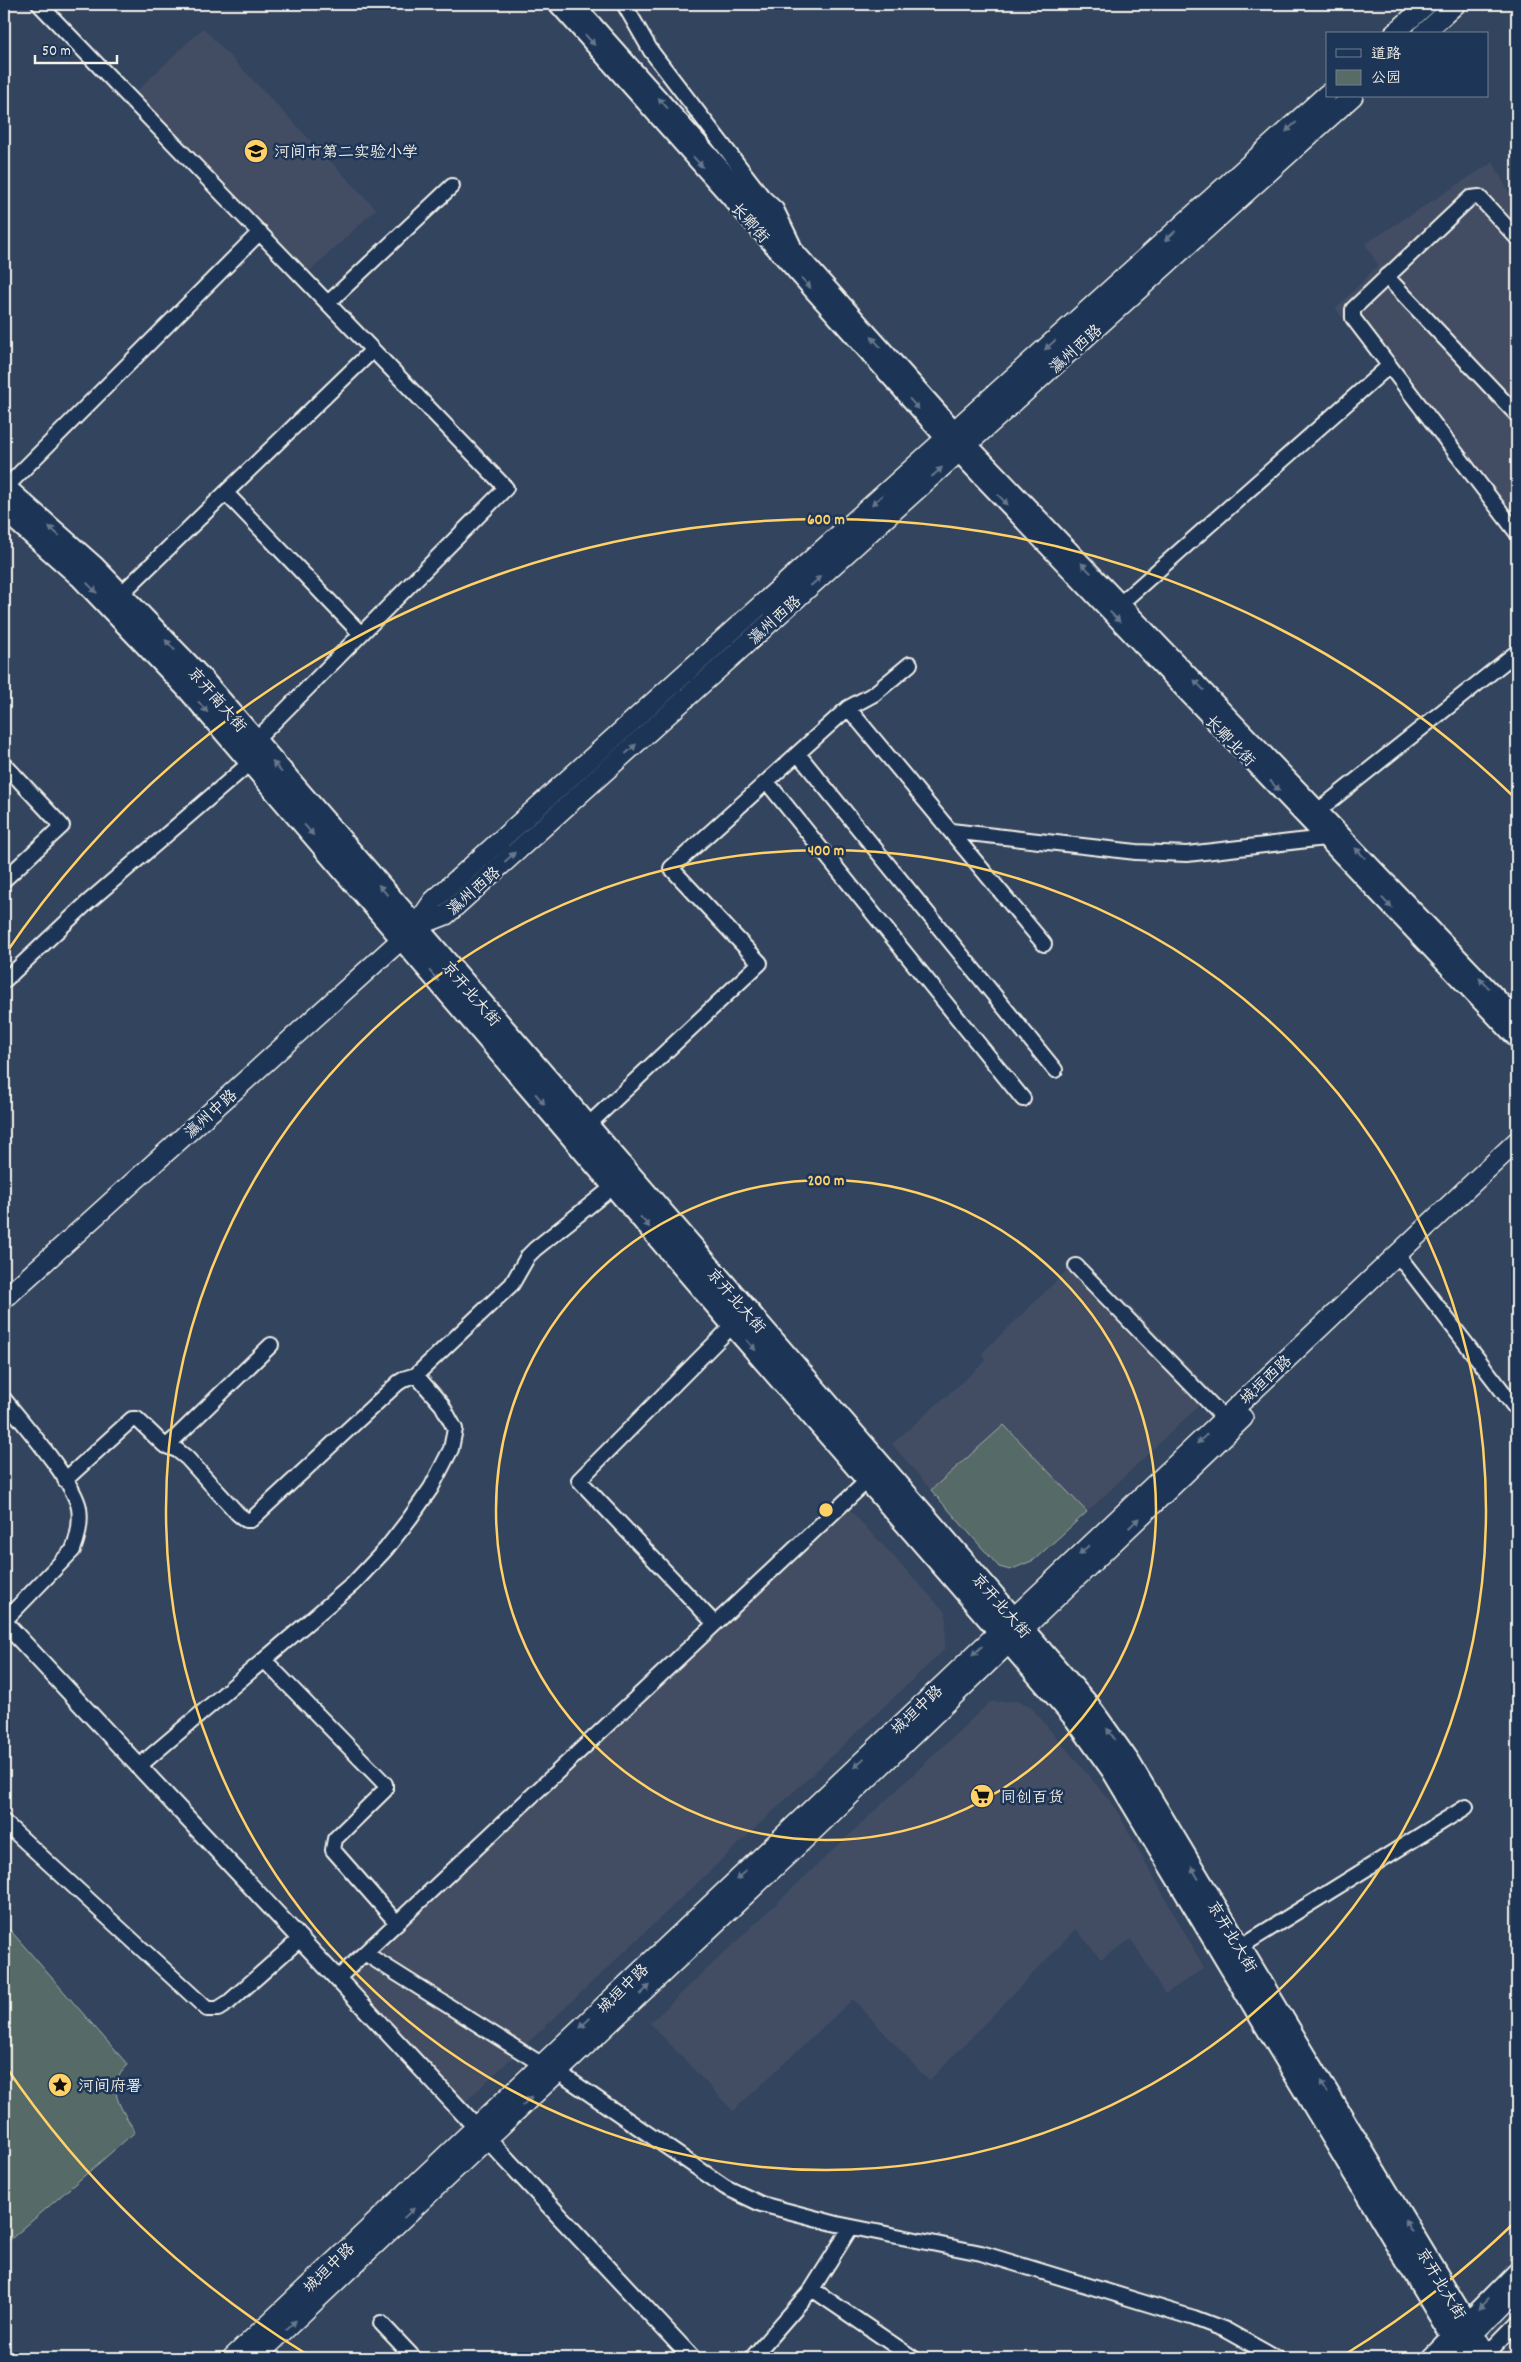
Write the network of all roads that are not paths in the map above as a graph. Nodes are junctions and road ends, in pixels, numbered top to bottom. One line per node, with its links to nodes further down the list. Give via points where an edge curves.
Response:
1 (39, 4): 12 (street)
2 (557, 4): 20 (street, 长卿街, one-way to 20)
3 (575, 4): 14 (street, 长卿街, one-way to 3)
4 (624, 4): 14 (street, via 651,51 762,196 776,209)
5 (1428, 4): 7 (main road)
6 (1456, 4): 8 (main road)
7 (1396, 32)
8 (1425, 32)
9 (1326, 95): 20 (main road, 瀛州西路, one-way to 20)
10 (1352, 98): 21 (main road, 瀛州西路)
11 (452, 186): 16 (street)
12 (260, 232): 16 (street); 23 (street)
13 (1517, 238): 15 (street, via 1479,197 1470,198)
14 (799, 256): 20 (street, 长卿街, one-way to 14)
15 (1386, 276): 18 (street, via 1353,309 1352,318); 19 (street)
16 (328, 303): 17 (street)
17 (373, 350): 22 (street); 27 (street, via 506,488)
18 (1389, 366): 24 (street); 26 (street)
19 (1517, 415)
20 (950, 435): 21 (street, 长卿北街); 40 (main road, 瀛州西路, one-way to 40, via 433,901)
21 (963, 449): 26 (street, 长卿北街, one-way to 21); 38 (street, 长卿北街, one-way to 38); 40 (main road, 瀛州西路, one-way to 21, via 446,915)
22 (226, 493): 25 (street); 27 (street)
23 (4, 494): 25 (main road, 京开南大街, one-way to 23, via 86,560); 33 (main road, 京开南大街, one-way to 33, via 188,689)
24 (1517, 533)
25 (121, 594): 31 (main road, 京开南大街, one-way to 25, via 201,678)
26 (1121, 603): 36 (street, 长卿北街, one-way to 26)
27 (362, 634): 31 (street)
28 (1517, 652): 36 (street)
29 (910, 664): 30 (street, via 874,694)
30 (848, 708): 32 (street); 37 (street)
31 (255, 741): 40 (main road, 京开南大街, one-way to 31)
32 (798, 754): 35 (street); 45 (street)
33 (250, 762): 40 (main road, 京开南大街, one-way to 40); 42 (street, via 87,903)
34 (4, 764): 39 (street, via 62,826)
35 (767, 782): 46 (street); 47 (street, via 671,868 760,963)
36 (1319, 810): 43 (street, 长卿北街, one-way to 36)
37 (951, 831): 38 (street, via 1136,852 1187,854); 41 (street)
38 (1325, 838): 44 (street, 长卿北街, one-way to 44)
39 (4, 880)
40 (409, 932): 47 (main road, 京开北大街); 50 (main road, 京开北大街, one-way to 50); 53 (main road, 瀛州中路)
41 (1044, 944)
42 (4, 981)
43 (1517, 1018)
44 (1517, 1040)
45 (1055, 1070)
46 (1023, 1099)
47 (587, 1126): 65 (main road, 京开北大街)
48 (1517, 1141): 59 (main road, 城垣西路)
49 (1517, 1156): 51 (main road, 城垣西路)
50 (614, 1186): 54 (main road, 京开北大街, one-way to 54); 56 (street, via 535,1249 512,1284)
51 (1404, 1263): 58 (street); 65 (main road, 城垣西路, one-way to 51)
52 (1076, 1266): 59 (street)
53 (4, 1299)
54 (733, 1325): 62 (main road, 京开北大街, one-way to 62); 63 (street, via 579,1480)
55 (271, 1345): 60 (street)
56 (416, 1375): 60 (street, via 398,1384 251,1520 238,1514 187,1458); 66 (street, via 442,1406 455,1430 452,1449 431,1488 386,1549 353,1584)
57 (4, 1399): 61 (street)
58 (1517, 1410)
59 (1224, 1418): 65 (main road, 城垣西路, one-way to 65)
60 (167, 1446): 61 (street, via 137,1419 132,1419)
61 (65, 1480): 64 (street, via 79,1510 78,1537 73,1550)
62 (868, 1480): 63 (street); 65 (main road, 京开北大街)
63 (715, 1624): 70 (street)
64 (6, 1629): 67 (street)
65 (1011, 1630): 72 (main road, 京开北大街, one-way to 65, via 1112,1736 1070,1682); 75 (main road, 城垣中路); 84 (main road, 京开北大街, via 1113,1771)
66 (264, 1660): 67 (street); 70 (street, via 386,1784 385,1790 336,1839 333,1850)
67 (138, 1766): 71 (street)
68 (1466, 1807): 72 (street)
69 (4, 1822): 71 (street, via 207,2009 218,2009 229,2002)
70 (397, 1923): 74 (street)
71 (300, 1939): 74 (street)
72 (1240, 1946): 84 (main road, 京开北大街, one-way to 72)
73 (366, 1954): 75 (street)
74 (337, 1979): 76 (street)
75 (550, 2068): 76 (main road, 城垣中路); 77 (street, via 725,2188 761,2204)
76 (481, 2133): 85 (main road, 城垣中路); 86 (main road, 城垣中路, one-way to 76); 88 (street)
77 (851, 2227): 79 (street); 91 (street, via 981,2253 1194,2318 1226,2330)
78 (1517, 2269): 84 (street, one-way to 84)
79 (812, 2289): 89 (street); 90 (street)
80 (1517, 2289): 84 (main road)
81 (1517, 2305): 84 (main road)
82 (381, 2323): 87 (street)
83 (1517, 2324): 84 (street)
84 (1469, 2349): 92 (street)
85 (232, 2358)
86 (255, 2358)
87 (414, 2358)
88 (692, 2358)
89 (752, 2358)
90 (913, 2358)
91 (1276, 2358)
92 (1430, 2358)

